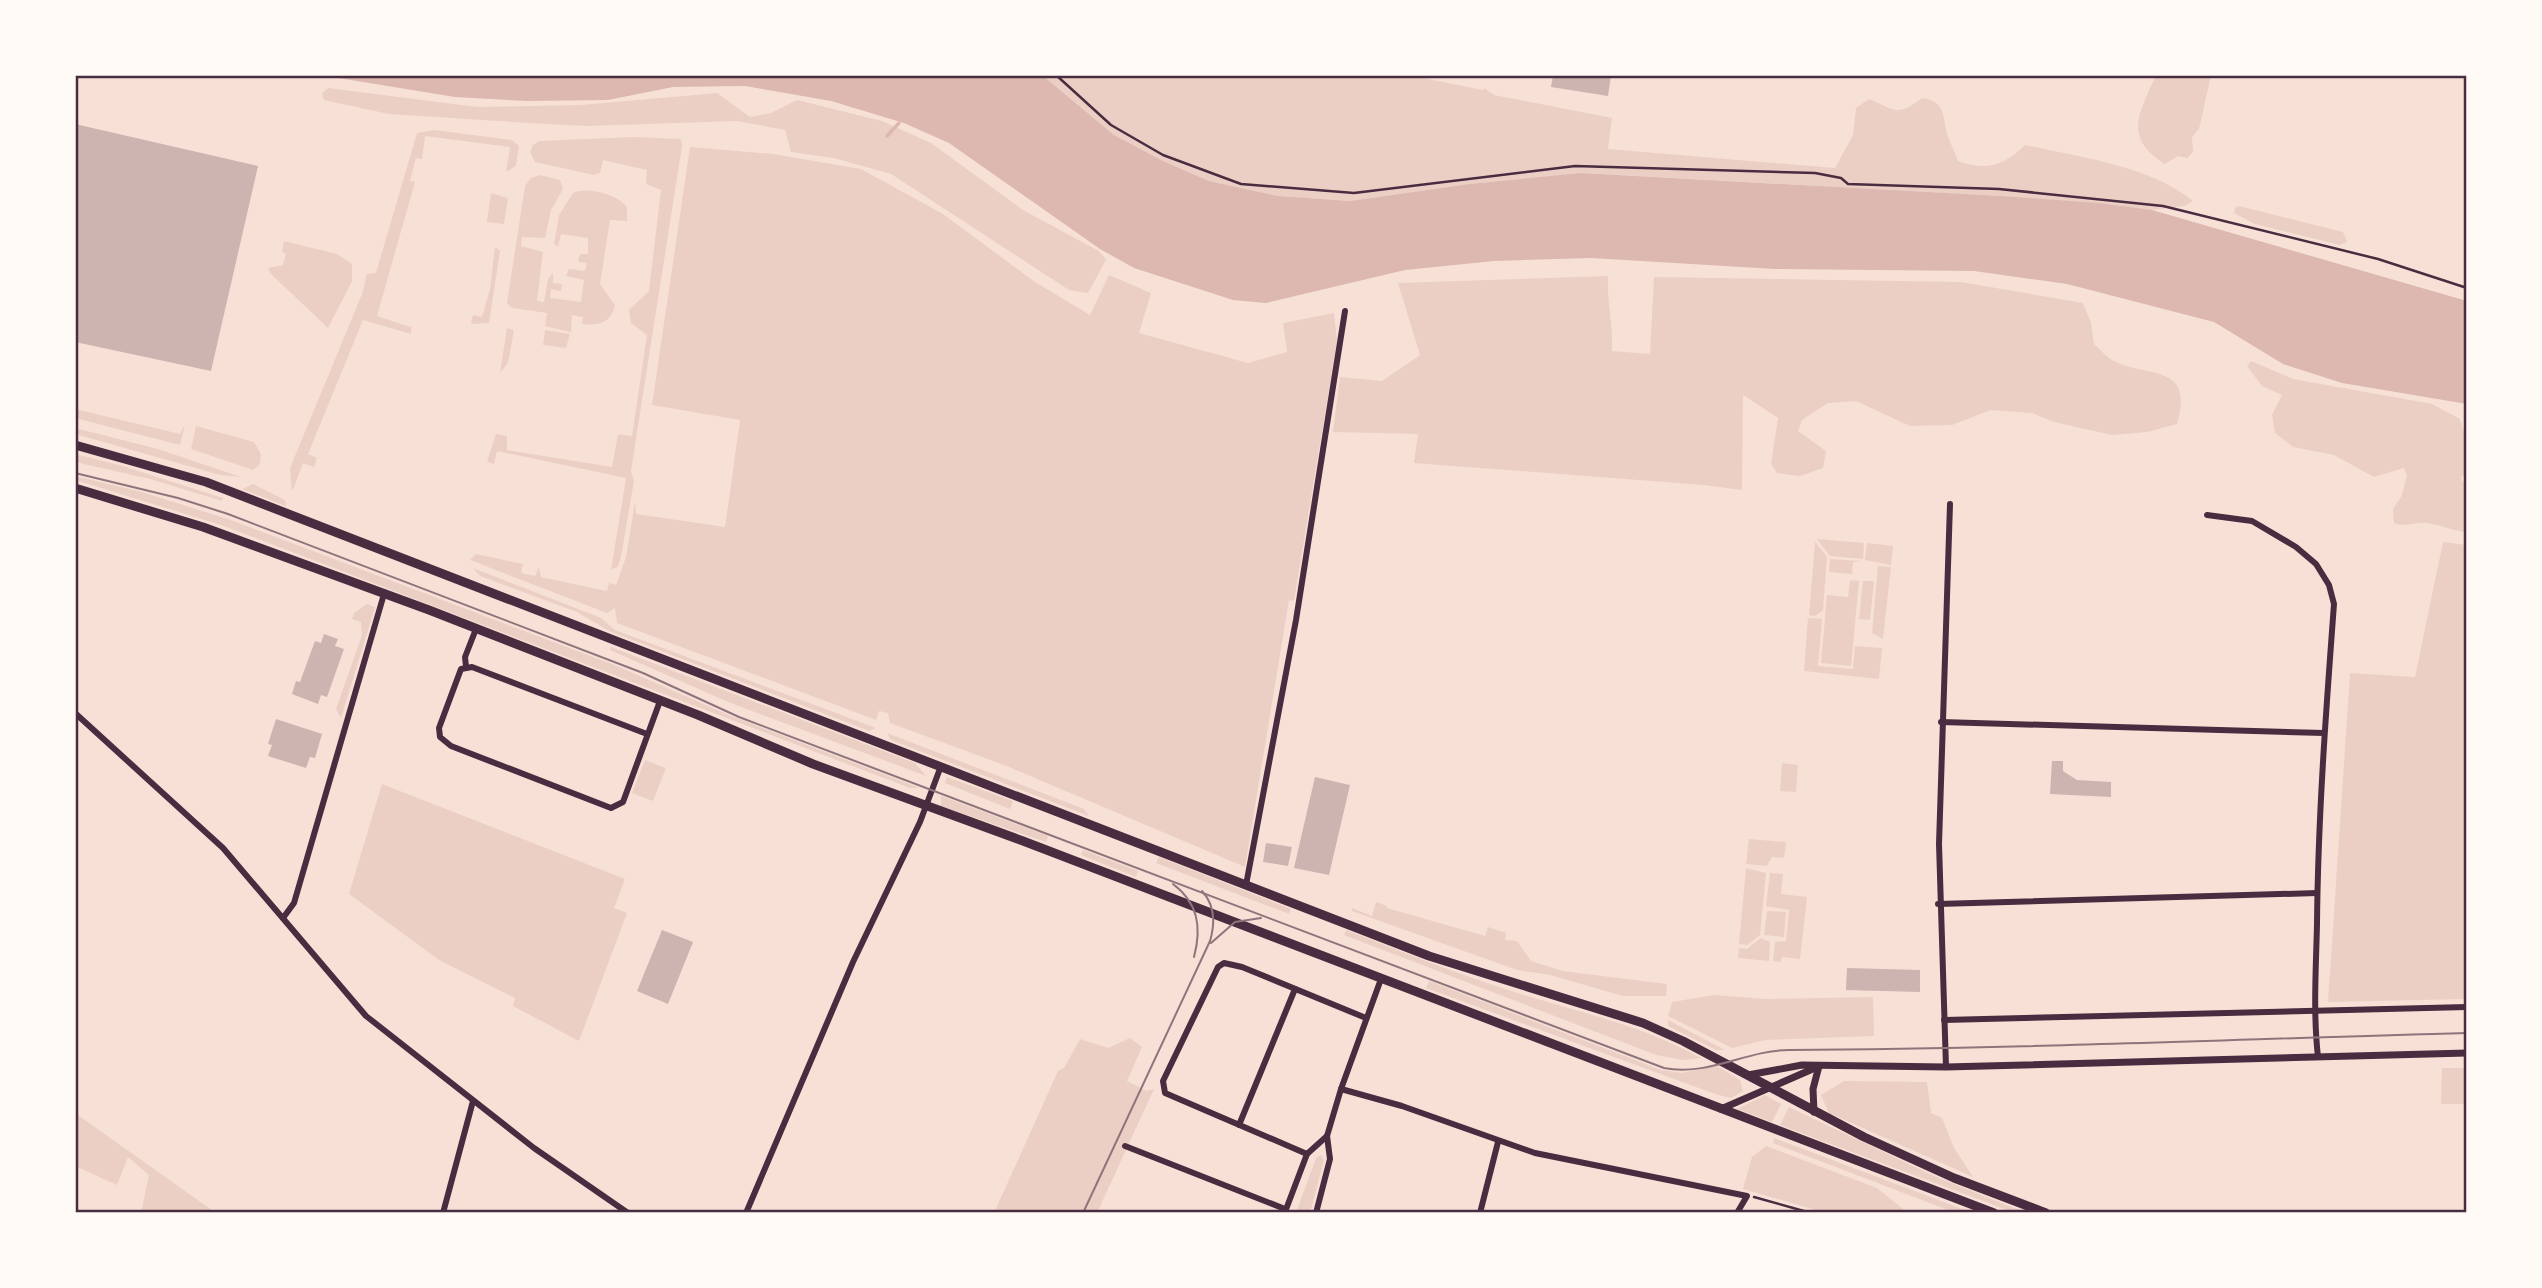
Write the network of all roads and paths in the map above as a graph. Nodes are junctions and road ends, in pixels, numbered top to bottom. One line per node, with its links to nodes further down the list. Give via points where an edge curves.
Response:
1 (1056, 75): 2 (path, via 1111,125 1163,155 1241,184 1354,193 1575,166 1815,173 1848,184 1999,189 2163,206 2378,259)
2 (2467, 288)
3 (1345, 311): 18 (street, via 1296,620)
4 (75, 445): 16 (main road, via 206,482)
5 (75, 488): 8 (main road, via 202,527)
6 (1950, 504): 13 (street)
7 (2207, 515): 14 (street, via 2252,521 2297,547 2329,584 2334,604)
8 (384, 594): 9 (main road); 21 (street, via 294,903)
9 (476, 628): 10 (street); 11 (main road)
10 (466, 667): 15 (street); 15 (street, via 461,668 439,728 440,737 451,746 611,808 623,802)
11 (660, 701): 15 (street); 17 (main road)
12 (75, 713): 21 (street, via 223,848)
13 (1941, 722): 14 (street); 20 (street)
14 (2324, 733): 19 (street)
15 (647, 734)
16 (940, 766): 17 (street); 18 (main road)
17 (926, 808): 22 (main road, via 1024,841); 47 (street, via 853,962)
18 (1246, 885): 32 (main road, via 1429,956 1643,1023)
19 (2317, 893): 20 (street); 25 (street)
20 (1938, 904): 27 (street)
21 (284, 918): 35 (street, via 366,1016)
22 (1381, 979): 26 (street); 36 (main road)
23 (1295, 989): 26 (street); 38 (street); 38 (street, via 1231,963 1218,967 1163,1082 1165,1093)
24 (2467, 1007): 25 (street)
25 (2314, 1011): 27 (street); 29 (street)
26 (1366, 1018): 34 (street)
27 (1944, 1020): 31 (street)
28 (2467, 1053): 29 (street)
29 (2318, 1057): 31 (street)
30 (1819, 1066): 31 (street); 32 (street, via 1784,1066); 33 (street); 37 (street)
31 (1947, 1067)
32 (1747, 1076): 33 (main road)
33 (1768, 1087): 36 (street); 37 (main road)
34 (1341, 1089): 39 (street); 40 (street)
35 (473, 1101): 45 (street); 46 (street)
36 (1721, 1109): 52 (main road)
37 (1814, 1112): 53 (main road, via 1954,1178)
38 (1239, 1125): 42 (street)
39 (1327, 1136): 42 (street); 48 (street, via 1330,1159)
40 (1498, 1142): 43 (street); 49 (street)
41 (1125, 1146): 44 (street)
42 (1307, 1154): 44 (street)
43 (1747, 1196): 50 (street); 51 (path)
44 (1285, 1211)
45 (443, 1213)
46 (628, 1213)
47 (746, 1213)
48 (1316, 1213)
49 (1480, 1213)
50 (1737, 1213)
51 (1811, 1213)
52 (1994, 1213)
53 (2046, 1213)

